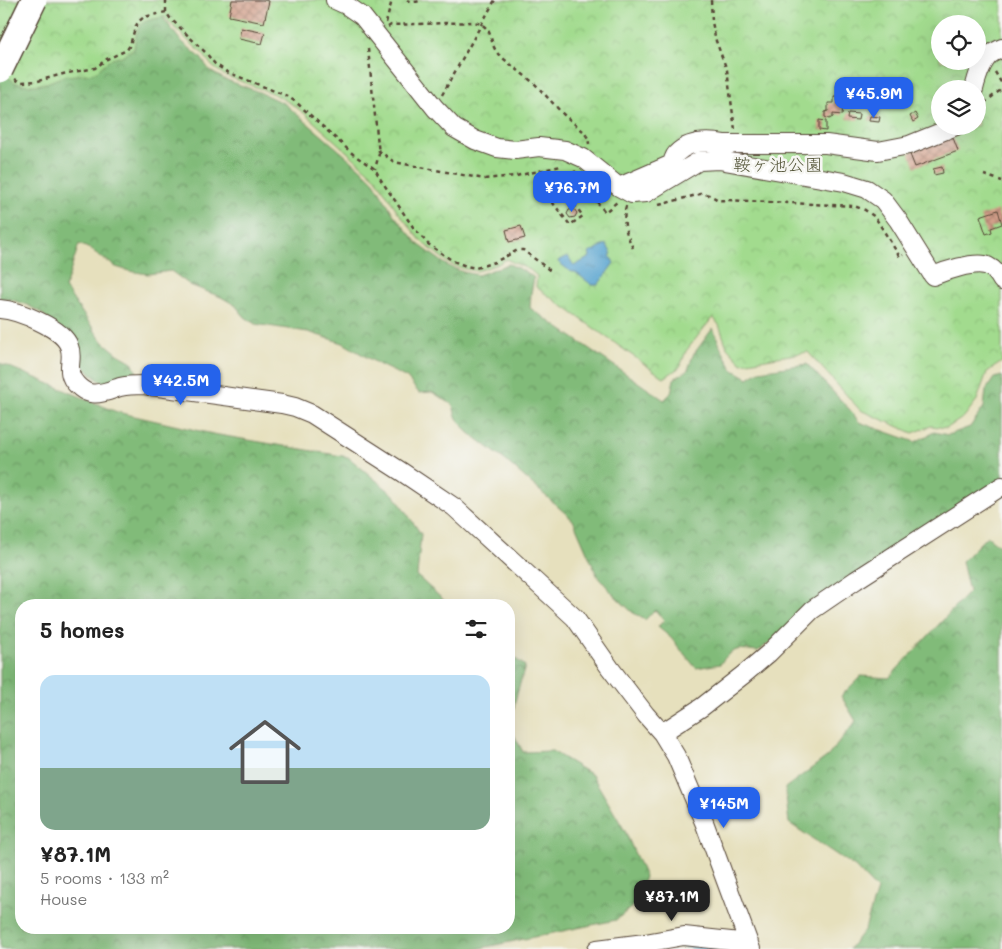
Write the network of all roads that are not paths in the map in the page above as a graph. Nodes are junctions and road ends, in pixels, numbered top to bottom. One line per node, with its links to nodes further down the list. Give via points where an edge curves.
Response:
1 (34, 0): 4 (highway, bridge)
2 (336, 0): 7 (street, via 362,16 454,128 497,148 565,150 583,159)
3 (1002, 48): 5 (street, via 983,63)
4 (6, 72)
5 (976, 80)
6 (932, 135): 7 (street, via 878,151 826,144 697,143 682,149 675,154 672,164)
7 (626, 191): 8 (street, via 646,193 700,161 709,160 844,182 867,189 883,200 933,276 985,265 997,272)
8 (1002, 281)
9 (0, 309): 11 (street, via 43,322 64,338 70,348 71,378 88,392 94,394 143,385 282,404 312,414 454,507 575,618)
10 (1002, 486): 11 (street, via 812,610 743,675)
11 (662, 734): 12 (street, via 676,756 704,822)
12 (750, 947): 13 (street, via 684,936)
13 (597, 949)

